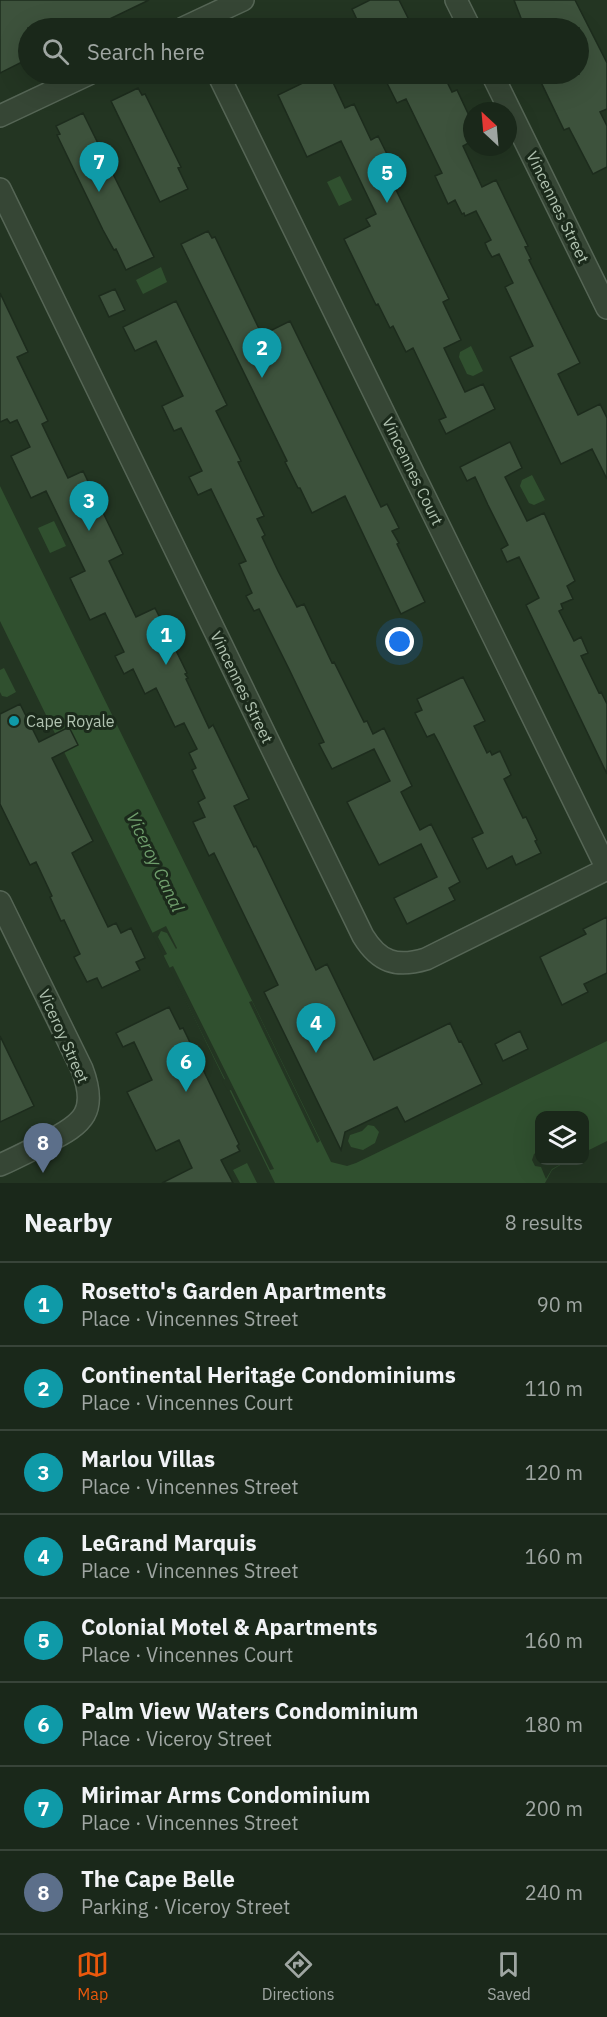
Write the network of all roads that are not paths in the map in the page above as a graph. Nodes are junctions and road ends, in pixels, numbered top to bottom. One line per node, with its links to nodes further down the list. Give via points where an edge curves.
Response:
1 (243, 0): 3 (street)
2 (456, 0): 4 (street)
3 (208, 18)
4 (465, 18)
5 (68, 84): 8 (street)
6 (223, 84): 11 (street, Vincennes Court)
7 (497, 84): 10 (street, Vincennes Street)
8 (0, 116)
9 (0, 189): 11 (street, Vincennes Street, via 373,951 400,963 426,959)
10 (607, 308)
11 (607, 869)
12 (0, 902): 13 (street, Viceroy Street, via 82,1069 88,1096 83,1119 73,1129)
13 (0, 1166)

